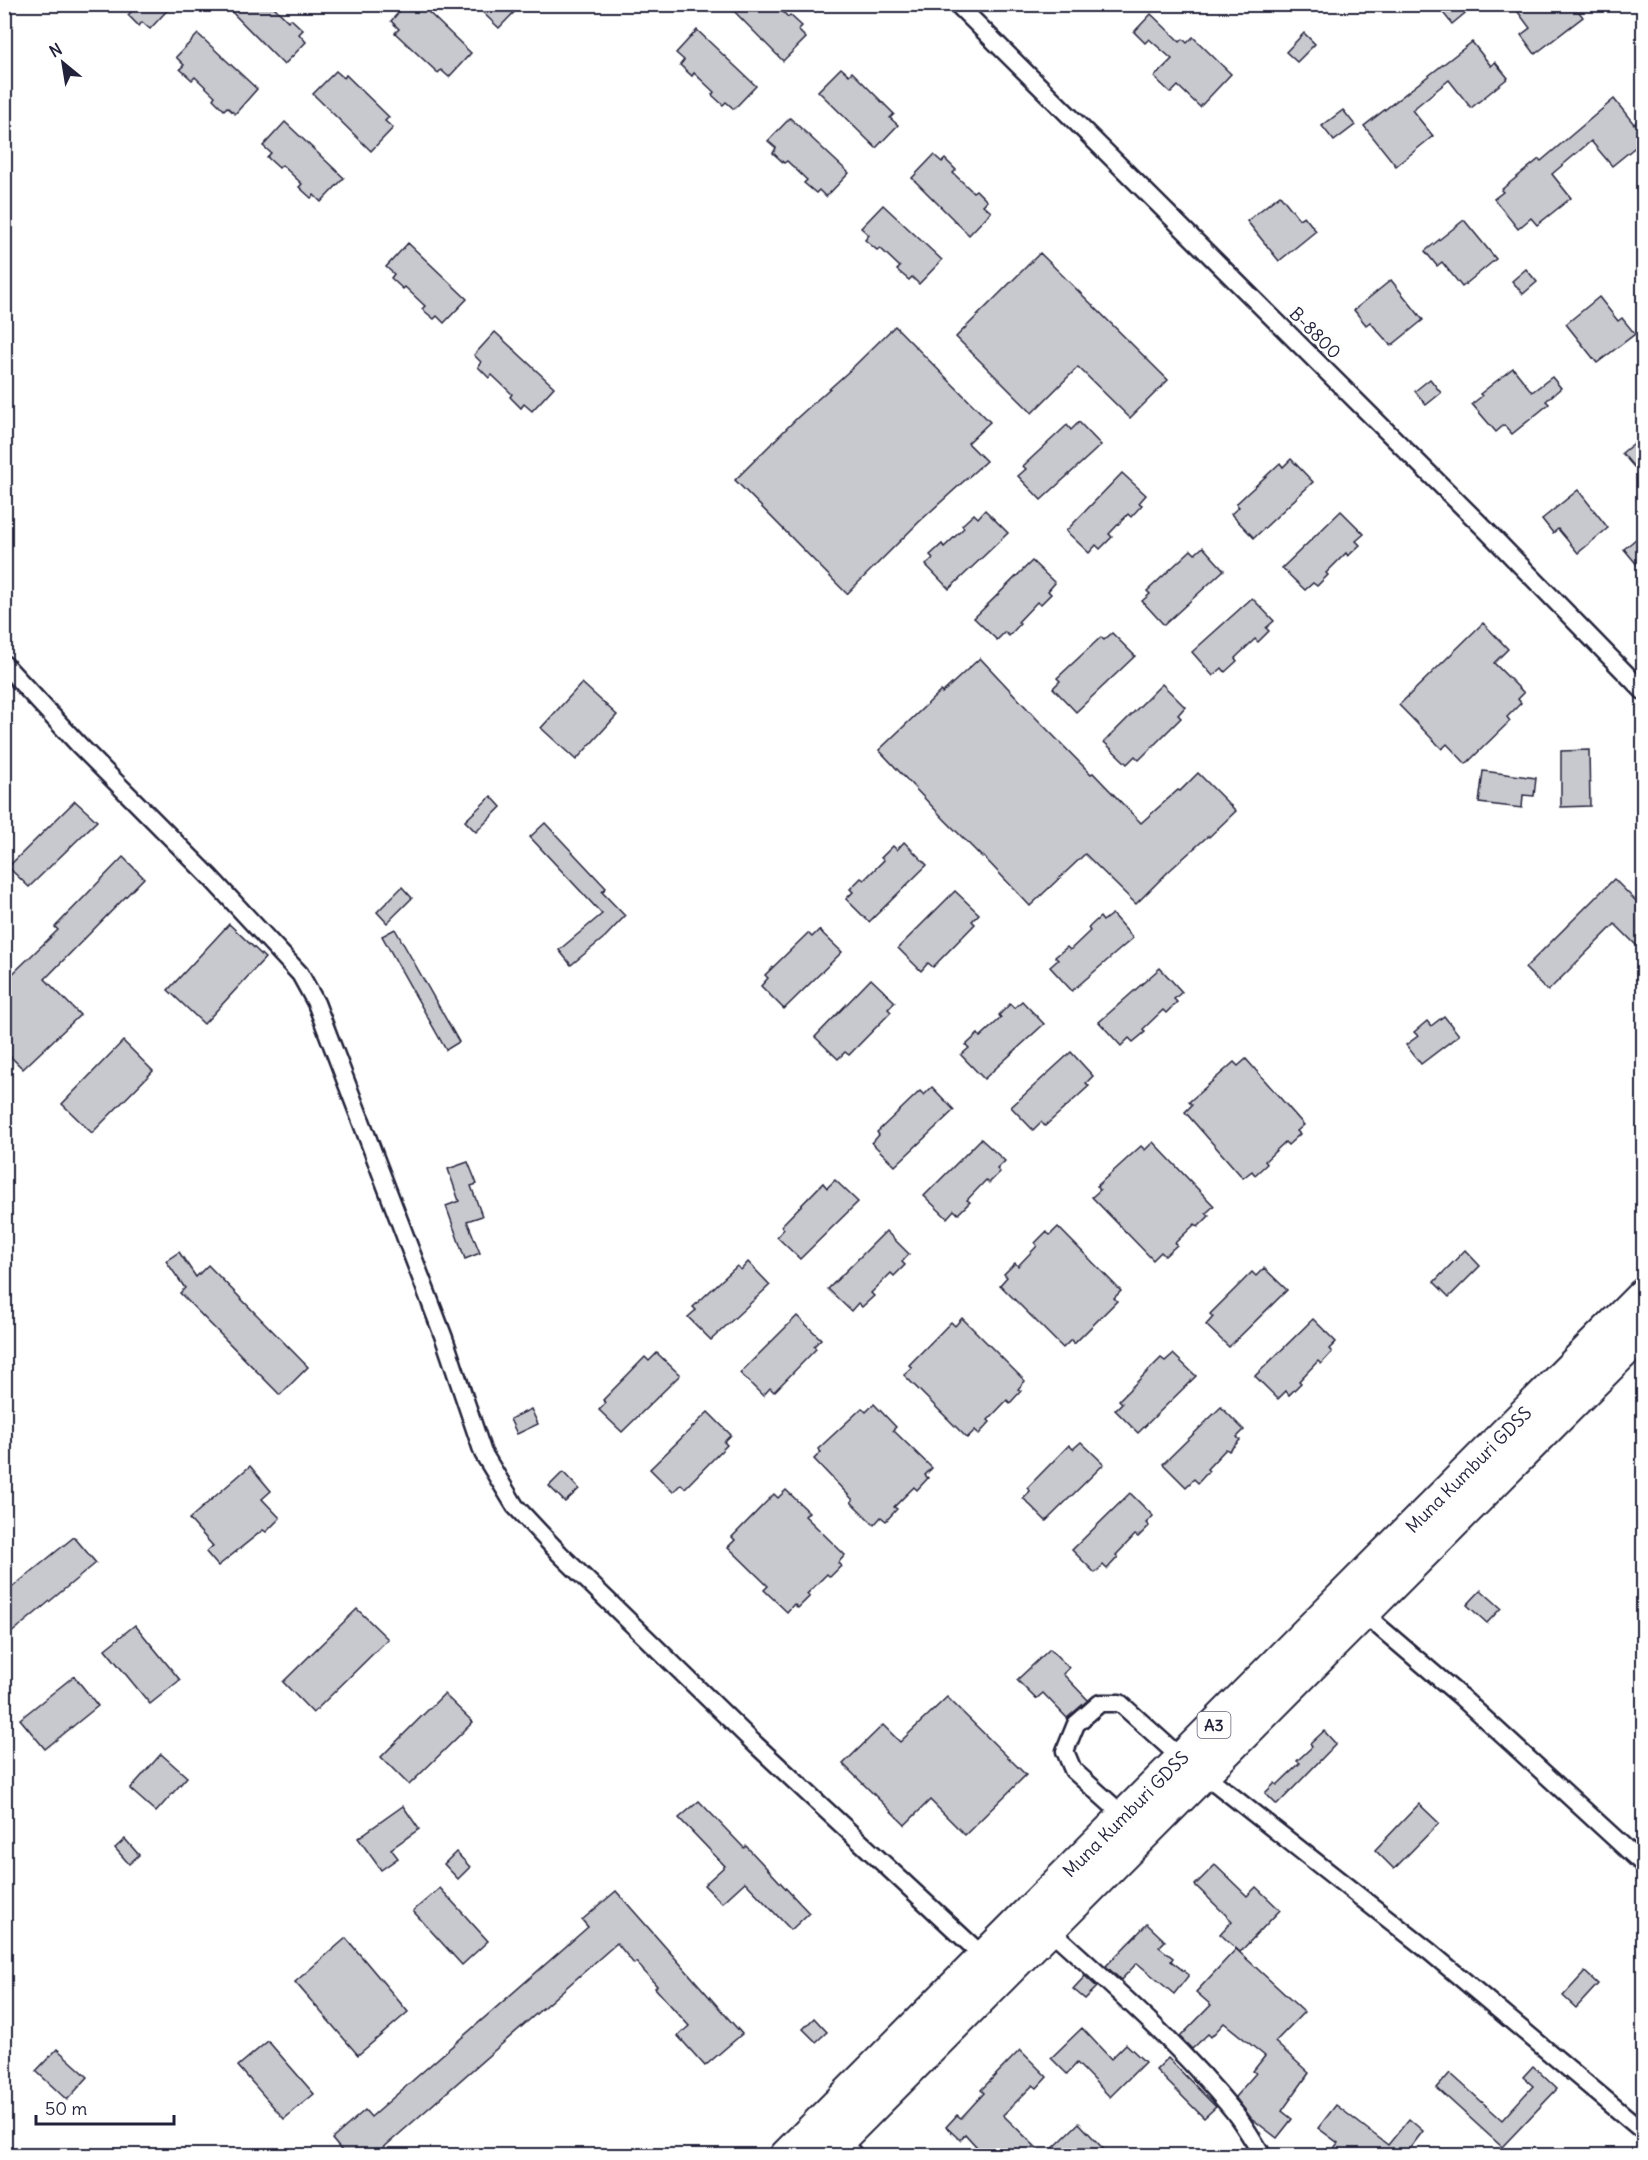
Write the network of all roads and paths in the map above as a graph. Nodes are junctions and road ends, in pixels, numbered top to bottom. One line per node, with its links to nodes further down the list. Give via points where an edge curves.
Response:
1 (957, 4): 3 (street, B-8800)
2 (4, 664): 11 (street, via 300,974 316,1003 440,1327 483,1453 515,1506 756,1745)
3 (1644, 692)
4 (1644, 1294): 7 (highway, Muna Kumburi GDSS / A3)
5 (1644, 1331): 6 (highway, Muna Kumburi GDSS / A3)
6 (1364, 1614): 7 (highway, Muna Kumburi GDSS / A3); 9 (street, via 1460,1696)
7 (1193, 1766): 8 (highway, Muna Kumburi GDSS / A3); 8 (street, via 1120,1703 1100,1703 1076,1724 1065,1751 1073,1770); 10 (highway, Muna Kumburi GDSS / A3); 12 (street, via 1430,1952)
8 (1124, 1816): 11 (highway, Muna Kumburi GDSS / A3)
9 (1644, 1865)
10 (1048, 1928): 13 (highway, Muna Kumburi GDSS / A3); 15 (street, via 1180,2051 1236,2115)
11 (984, 1957): 14 (highway, Muna Kumburi GDSS / A3)
12 (1644, 2132)
13 (840, 2150)
14 (786, 2156)
15 (1263, 2156)

